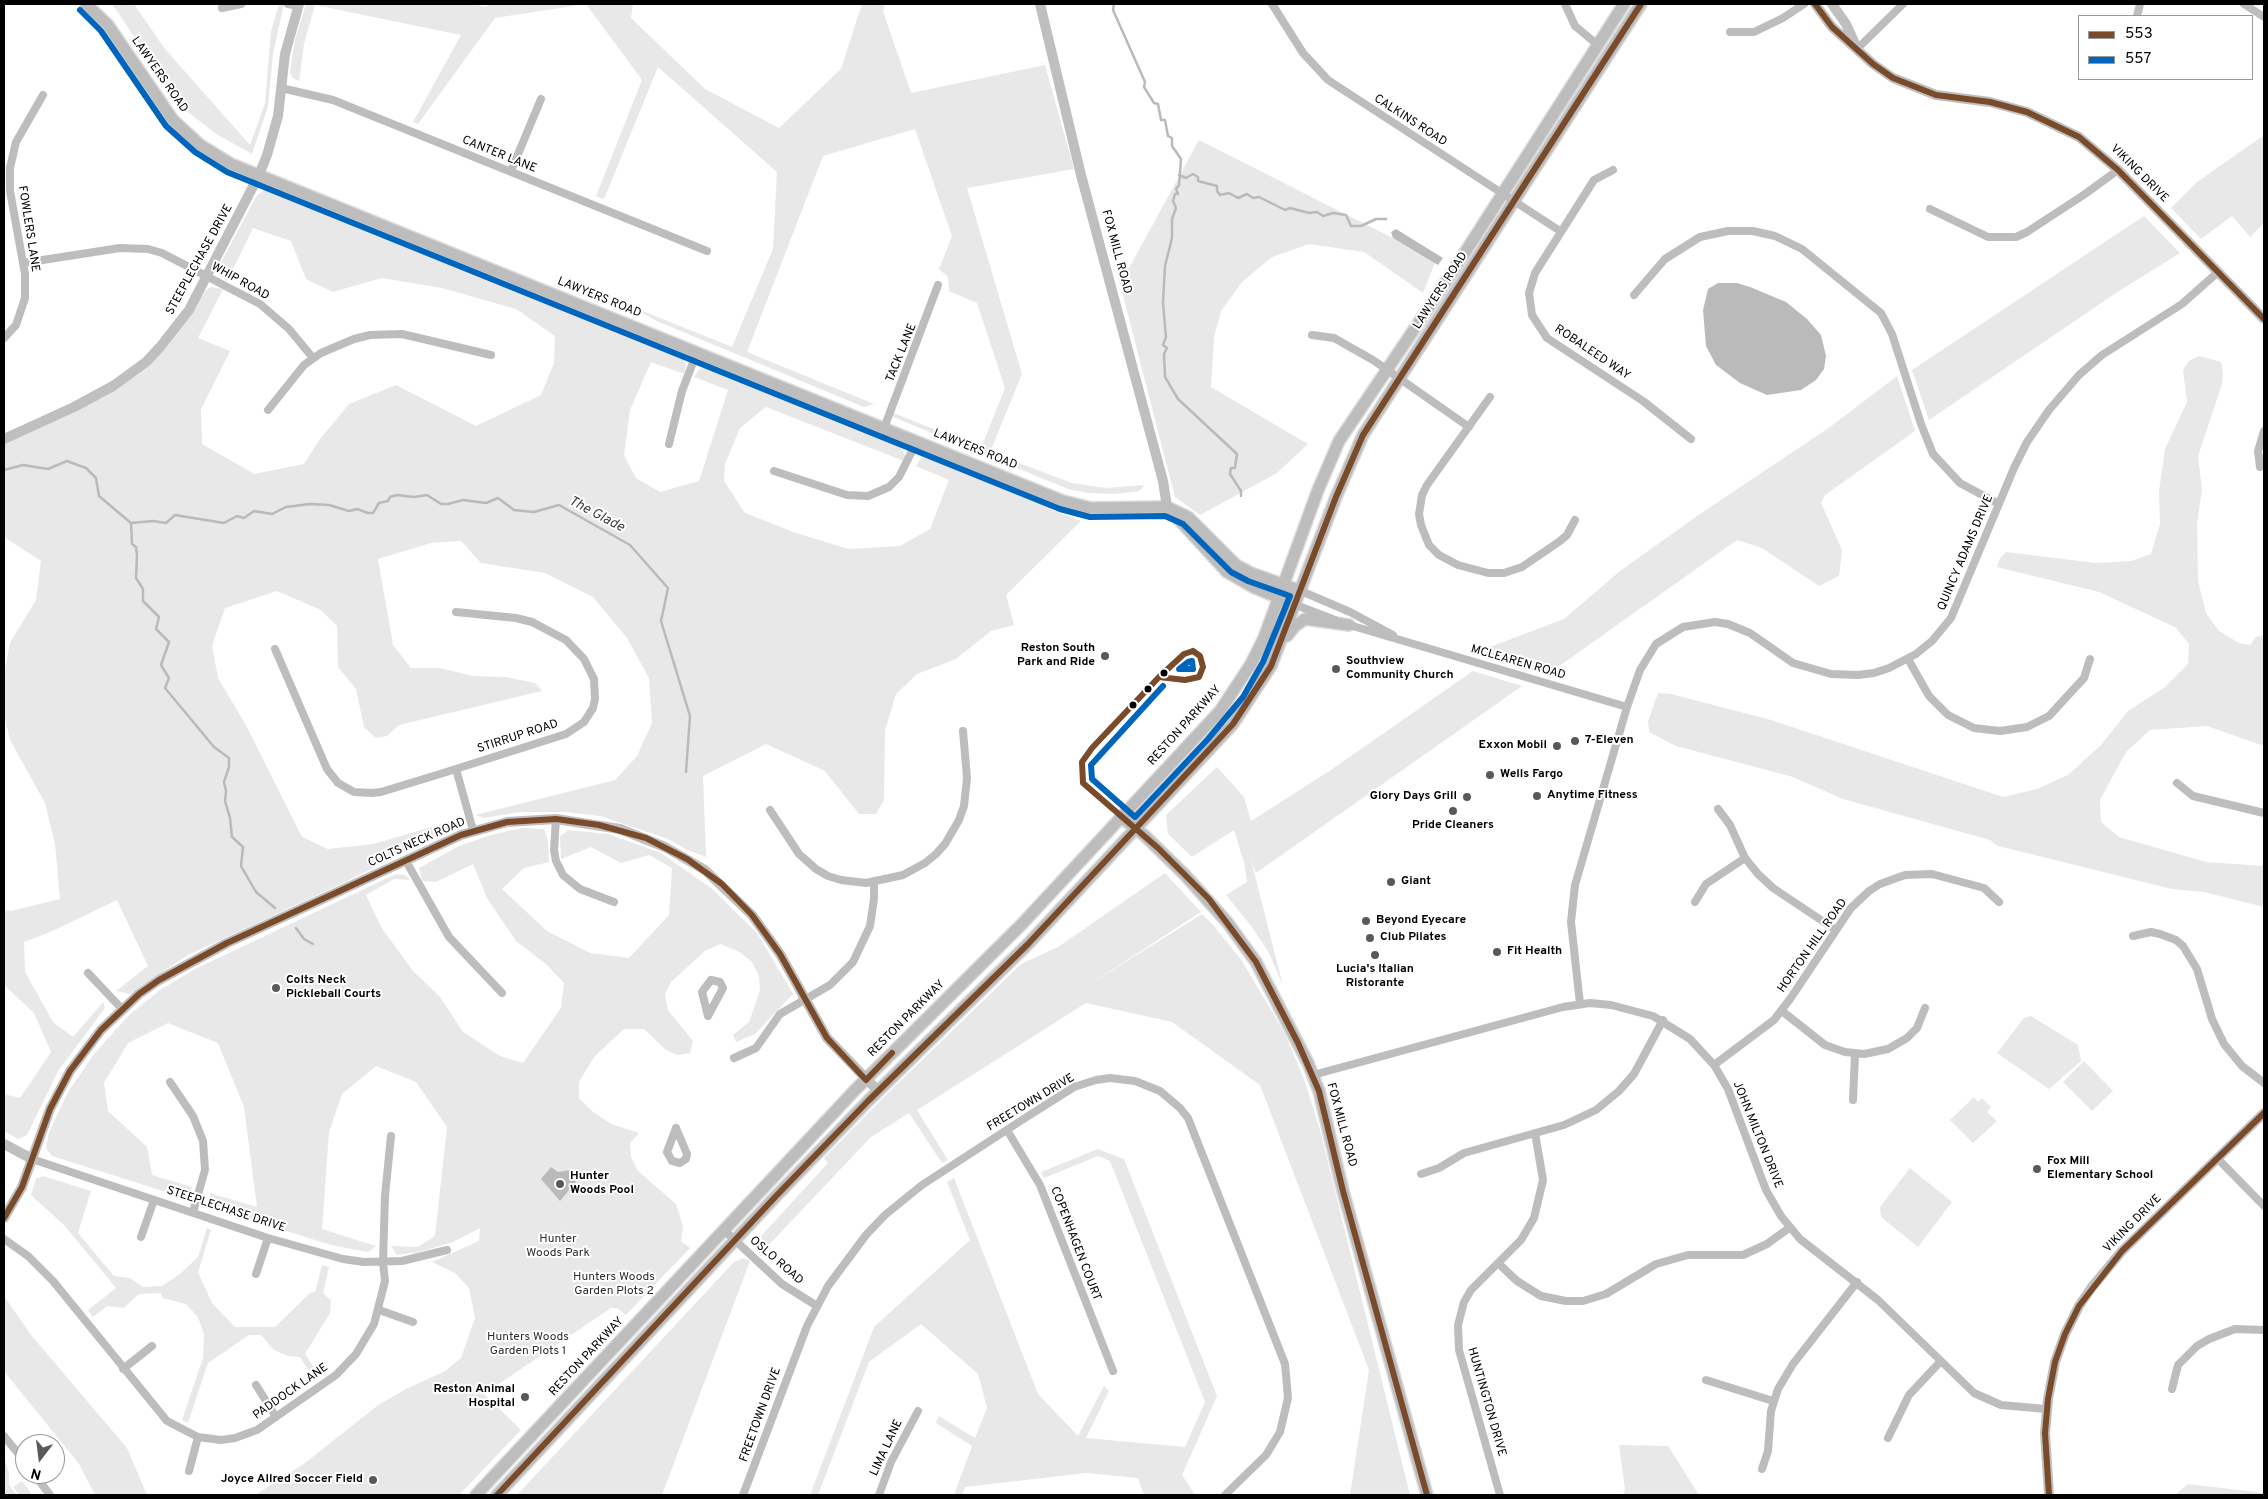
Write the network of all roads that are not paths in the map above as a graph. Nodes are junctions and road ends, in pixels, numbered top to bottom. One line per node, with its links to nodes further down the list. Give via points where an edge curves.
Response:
1 (86, 4): 25 (main road, LAWYERS ROAD, via 108,25 162,106 187,134 215,155)
2 (241, 4): 14 (street)
3 (1040, 4): 56 (street, FOX MILL ROAD)
4 (1272, 4): 26 (street, CALKINS ROAD, via 1302,53 1328,80)
5 (1565, 4): 17 (street, via 1575,26)
6 (1624, 4): 17 (main road, LAWYERS ROAD)
7 (1641, 4): 27 (main road, LAWYERS ROAD)
8 (1804, 4): 16 (street, via 1754,32)
9 (1815, 4): 18 (street, VIKING DRIVE, via 1832,27)
10 (1832, 4): 18 (street, VIKING DRIVE, via 1846,24)
11 (1903, 4): 18 (street)
12 (2244, 4): 15 (street)
13 (295, 5): 19 (street, STEEPLECHASE DRIVE)
14 (222, 8)
15 (2264, 18)
16 (1730, 32)
17 (1598, 45): 26 (main road, LAWYERS ROAD)
18 (1857, 49): 23 (street, VIKING DRIVE, via 1888,74 1924,91 2006,106 2044,119 2079,137)
19 (281, 88): 24 (street, CANTER LANE, via 333,100); 25 (street, STEEPLECHASE DRIVE, via 274,134)
20 (43, 95): 31 (street, FOWLERS LANE, via 16,142 10,168 10,191)
21 (541, 99): 24 (street)
22 (1614, 170): 29 (street, ROBALEED WAY, via 1594,180)
23 (2118, 170): 28 (street, via 2016,237 1988,237); 32 (street, VIKING DRIVE)
24 (511, 171): 30 (street, CANTER LANE)
25 (259, 176): 33 (street, STEEPLECHASE DRIVE); 39 (main road, LAWYERS ROAD)
26 (1502, 195): 27 (street, CALKINS ROAD); 42 (main road, LAWYERS ROAD)
27 (1515, 203): 29 (street, CALKINS ROAD); 43 (main road, LAWYERS ROAD)
28 (1930, 209)
29 (1560, 231): 50 (street, ROBALEED WAY, via 1530,283 1529,304 1538,327 1547,338 1643,402)
30 (707, 251)
31 (23, 263): 33 (street, WHIP ROAD, via 134,248 162,253); 38 (street, FOWLERS LANE, via 24,305 16,325)
32 (2218, 272): 36 (street, VIKING DRIVE); 55 (street, QUINCY ADAMS DRIVE, via 2182,304 2100,356 2063,392 2028,442)
33 (208, 276): 41 (street, WHIP ROAD, via 260,304 289,329); 49 (street, STEEPLECHASE DRIVE, via 176,329 140,366 94,397)
34 (938, 285): 47 (street, TACK LANE)
35 (1634, 295): 55 (street, via 1665,259 1700,237 1728,231 1753,231 1775,236 1802,249 1880,313 1892,334 1933,454 1960,483)
36 (2264, 319)
37 (1312, 335): 42 (street, via 1334,338)
38 (4, 338)
39 (697, 352): 47 (main road, LAWYERS ROAD); 52 (street, via 682,391)
40 (492, 355): 41 (street, via 418,336 385,334 346,342)
41 (313, 358): 45 (street, via 296,373)
42 (1387, 369): 43 (street); 58 (main road, LAWYERS ROAD, via 1328,463)
43 (1400, 378): 46 (street); 59 (main road, LAWYERS ROAD, via 1355,451)
44 (1490, 397): 46 (street)
45 (268, 410)
46 (1469, 427): 57 (street, via 1422,495 1420,524 1435,552 1458,565 1488,573 1504,573 1522,567 1560,541)
47 (884, 428): 51 (main road, LAWYERS ROAD)
48 (2264, 431): 53 (street, via 2258,451)
49 (4, 439)
50 (1691, 439)
51 (917, 441): 54 (street, via 899,478 889,487 868,496 847,495); 56 (main road, LAWYERS ROAD, via 1075,505)
52 (669, 444)
53 (2260, 467)
54 (774, 471)
55 (1999, 504): 67 (street, QUINCY ADAMS DRIVE, via 1951,618 1932,641)
56 (1167, 507): 58 (main road, LAWYERS ROAD, via 1188,517 1236,565); 60 (main road, via 1227,572)
57 (1575, 520)
58 (1283, 585): 59 (main road, LAWYERS ROAD); 60 (main road, RESTON PARKWAY)
59 (1301, 591): 61 (main road); 64 (street, MCLEAREN ROAD, via 1350,612)
60 (1279, 598): 61 (main road); 76 (main road, RESTON PARKWAY, via 1264,638 1235,690 1201,733)
61 (1296, 605): 63 (street, MCLEAREN ROAD); 65 (main road)
62 (456, 612): 71 (street, STIRRUP ROAD, via 516,618 556,633 584,659 591,669 596,689 590,715 566,734)
63 (1349, 625): 64 (street, MCLEAREN ROAD); 65 (main road, via 1305,619 1295,626)
64 (1404, 641): 69 (street, MCLEAREN ROAD)
65 (1279, 648): 78 (main road, via 1259,687 1233,724)
66 (275, 649): 71 (street, STIRRUP ROAD, via 327,770 338,783 363,793 372,793)
67 (1908, 659): 68 (street, via 1929,696 1948,715 1974,728 2000,732 2027,727 2049,716 2084,678); 69 (street, QUINCY ADAMS DRIVE, via 1874,673 1831,674 1793,663 1740,628 1715,622 1696,623 1683,627 1656,644 1640,670)
68 (2090, 659)
69 (1627, 707): 91 (street, QUINCY ADAMS DRIVE, via 1575,885 1571,922)
70 (963, 731): 82 (street, via 966,792 953,832 936,854 920,866 903,876)
71 (456, 769): 79 (street)
72 (2176, 783): 75 (street, via 2193,796)
73 (1718, 808): 80 (street)
74 (770, 810): 82 (street, via 790,843 816,870 841,880)
75 (2264, 814)
76 (1121, 817): 78 (main road, FOX MILL ROAD); 100 (main road, RESTON PARKWAY, via 1022,924)
77 (556, 819): 79 (street, COLTS NECK ROAD, via 507,822); 83 (street, via 554,850 563,876 580,889); 90 (street, COLTS NECK ROAD, via 599,824 646,838 705,870 739,901 761,928 780,954)
78 (1136, 828): 99 (main road, FOX MILL ROAD, via 1185,875 1227,922 1256,962); 103 (main road, via 1028,944)
79 (473, 830): 81 (street, COLTS NECK ROAD)
80 (1745, 858): 84 (street, via 1706,884); 86 (street, via 1767,882)
81 (406, 860): 89 (street, via 449,937); 93 (street, COLTS NECK ROAD, via 186,964)
82 (874, 883): 90 (street, via 873,910 859,954 830,985)
83 (614, 902)
84 (1695, 902)
85 (1999, 902): 86 (street, HORTON HILL ROAD, via 1984,888 1946,876 1905,875 1870,891 1851,908)
86 (1836, 930): 94 (street, HORTON HILL ROAD)
87 (2133, 936): 102 (street, via 2151,932 2176,940 2183,946 2197,969 2224,1044 2242,1066)
88 (88, 973): 93 (street)
89 (502, 993)
90 (804, 1001): 97 (street, via 780,1014 756,1048); 100 (street, COLTS NECK ROAD, via 827,1038)
91 (1580, 1004): 95 (street, JOHN MILTON DRIVE, via 1621,1006); 99 (street, JOHN MILTON DRIVE)
92 (1925, 1008): 96 (street, via 1917,1028 1897,1044 1876,1052)
93 (122, 1009): 110 (street, COLTS NECK ROAD, via 84,1050 70,1071 50,1109)
94 (1782, 1011): 96 (street, via 1825,1045); 98 (street, HORTON HILL ROAD, via 1763,1030)
95 (1663, 1020): 98 (street, JOHN MILTON DRIVE, via 1690,1039); 107 (street, via 1634,1074 1604,1104 1578,1120)
96 (1855, 1054): 104 (street)
97 (734, 1058)
98 (1714, 1065): 117 (street, JOHN MILTON DRIVE, via 1728,1089 1766,1190)
99 (1313, 1075): 156 (main road, FOX MILL ROAD)
100 (866, 1080): 103 (street, COLTS NECK ROAD); 118 (main road, RESTON PARKWAY)
101 (170, 1082): 115 (street, via 193,1116 204,1148 205,1170)
102 (2264, 1083)
103 (878, 1091): 122 (main road)
104 (1853, 1100)
105 (2264, 1113): 111 (street, VIKING DRIVE)
106 (1007, 1130): 128 (street, FREETOWN DRIVE, via 922,1185 885,1215 843,1264); 135 (street, COPENHAGEN COURT, via 1040,1185); 155 (street, FREETOWN DRIVE, via 1074,1088 1110,1078 1135,1081 1160,1091 1188,1118 1278,1346 1288,1381 1285,1415 1276,1440 1254,1469)
107 (1536, 1133): 112 (street, via 1464,1153 1439,1168); 125 (street, HUNTINGTON DRIVE, via 1543,1180 1538,1207 1521,1240)
108 (391, 1136): 124 (street, PADDOCK LANE)
109 (4, 1144): 110 (street, STEEPLECHASE DRIVE)
110 (32, 1159): 113 (street, STEEPLECHASE DRIVE); 116 (street, COLTS NECK ROAD, via 22,1187)
111 (2218, 1159): 114 (street); 140 (street, VIKING DRIVE, via 2122,1252 2092,1287 2065,1334)
112 (1420, 1174)
113 (154, 1200): 115 (street, STEEPLECHASE DRIVE); 119 (street)
114 (2264, 1206)
115 (193, 1212): 120 (street, STEEPLECHASE DRIVE)
116 (4, 1218)
117 (1789, 1228): 125 (street, via 1768,1244 1742,1255 1703,1254 1671,1258 1606,1294 1584,1301 1541,1296 1517,1281); 127 (street, JOHN MILTON DRIVE, via 1817,1254)
118 (724, 1230): 122 (street, OSLO ROAD); 151 (main road, RESTON PARKWAY)
119 (141, 1237)
120 (268, 1238): 124 (street, STEEPLECHASE DRIVE, via 344,1259); 126 (street)
121 (4, 1239): 134 (street, PADDOCK LANE, via 28,1256 53,1281)
122 (735, 1240): 128 (street, OSLO ROAD, via 782,1284); 152 (main road)
123 (447, 1250): 124 (street, STEEPLECHASE DRIVE)
124 (383, 1263): 129 (street, PADDOCK LANE, via 385,1281)
125 (1498, 1263): 157 (street, HUNTINGTON DRIVE, via 1479,1279 1464,1302 1457,1338)
126 (256, 1274)
127 (1857, 1282): 133 (street, JOHN MILTON DRIVE); 139 (street, via 1793,1364)
128 (817, 1306): 153 (street, FREETOWN DRIVE, via 794,1357)
129 (379, 1310): 130 (street); 142 (street, PADDOCK LANE, via 367,1337 347,1365)
130 (413, 1322)
131 (2264, 1330): 138 (street, via 2235,1329 2197,1346 2178,1365)
132 (152, 1346): 134 (street)
133 (1940, 1362): 140 (street, JOHN MILTON DRIVE, via 1963,1385 1987,1400 2015,1408); 145 (street, via 1909,1395)
134 (124, 1369): 144 (street, PADDOCK LANE, via 167,1421)
135 (1113, 1371)
136 (1706, 1380): 139 (street)
137 (256, 1385): 142 (street)
138 (2172, 1389)
139 (1773, 1401): 147 (street, via 1768,1451)
140 (2046, 1409): 158 (street, VIKING DRIVE)
141 (918, 1411): 154 (street, LIMA LANE, via 891,1462)
142 (276, 1417): 144 (street, PADDOCK LANE, via 257,1430 235,1438)
143 (4, 1436): 146 (street)
144 (198, 1438): 148 (street)
145 (1888, 1438)
146 (15, 1450)
147 (1762, 1469)
148 (189, 1472)
149 (41, 1484): 150 (street)
150 (49, 1495)
151 (476, 1495)
152 (497, 1495)
153 (744, 1495)
154 (879, 1495)
155 (1225, 1495)
156 (1427, 1495)
157 (1500, 1495)
158 (2049, 1495)

